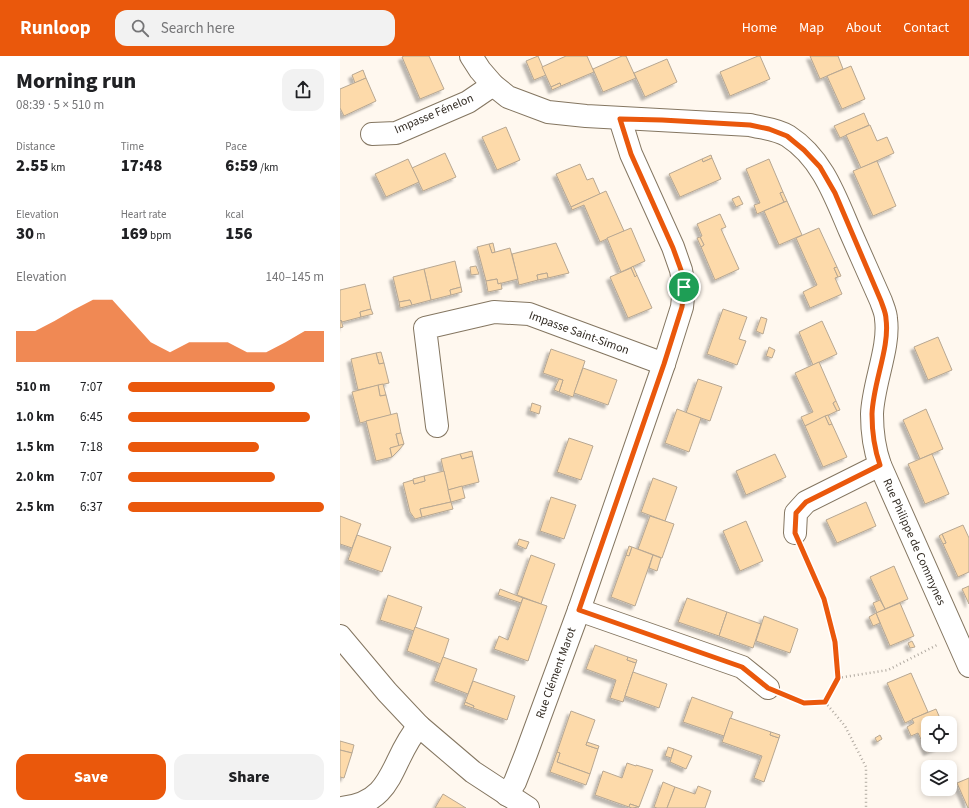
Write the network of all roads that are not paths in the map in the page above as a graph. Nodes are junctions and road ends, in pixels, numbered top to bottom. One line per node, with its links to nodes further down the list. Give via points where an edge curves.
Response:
1 (471, 56): 2 (street, Rue Philippe de Commynes)
2 (493, 85): 3 (street, Rue Philippe de Commynes, via 508,97 548,112); 4 (street, Impasse Fénelon, via 468,102 396,133)
3 (620, 119): 5 (street, Rue Clément Marot, via 631,154 681,270 684,287 682,307); 7 (street, Rue Philippe de Commynes, via 750,125 769,129 787,136 820,167 835,193 886,318 887,335 872,413 874,447)
4 (372, 134)
5 (664, 364): 6 (street, Impasse Saint-Simon, via 529,314 494,312 424,328); 9 (street, Rue Clément Marot)
6 (437, 426)
7 (880, 465): 8 (street, via 806,502 796,513); 11 (street, Rue Philippe de Commynes)
8 (795, 533)
9 (579, 610): 12 (street, via 742,667); 14 (street, Rue Clément Marot, via 526,754)
10 (340, 636): 13 (street)
11 (969, 666)
12 (768, 688)
13 (419, 726): 14 (street, via 473,772); 15 (street, via 410,736 386,785 365,803)
14 (508, 795): 16 (street)
15 (342, 808)
16 (528, 808)

